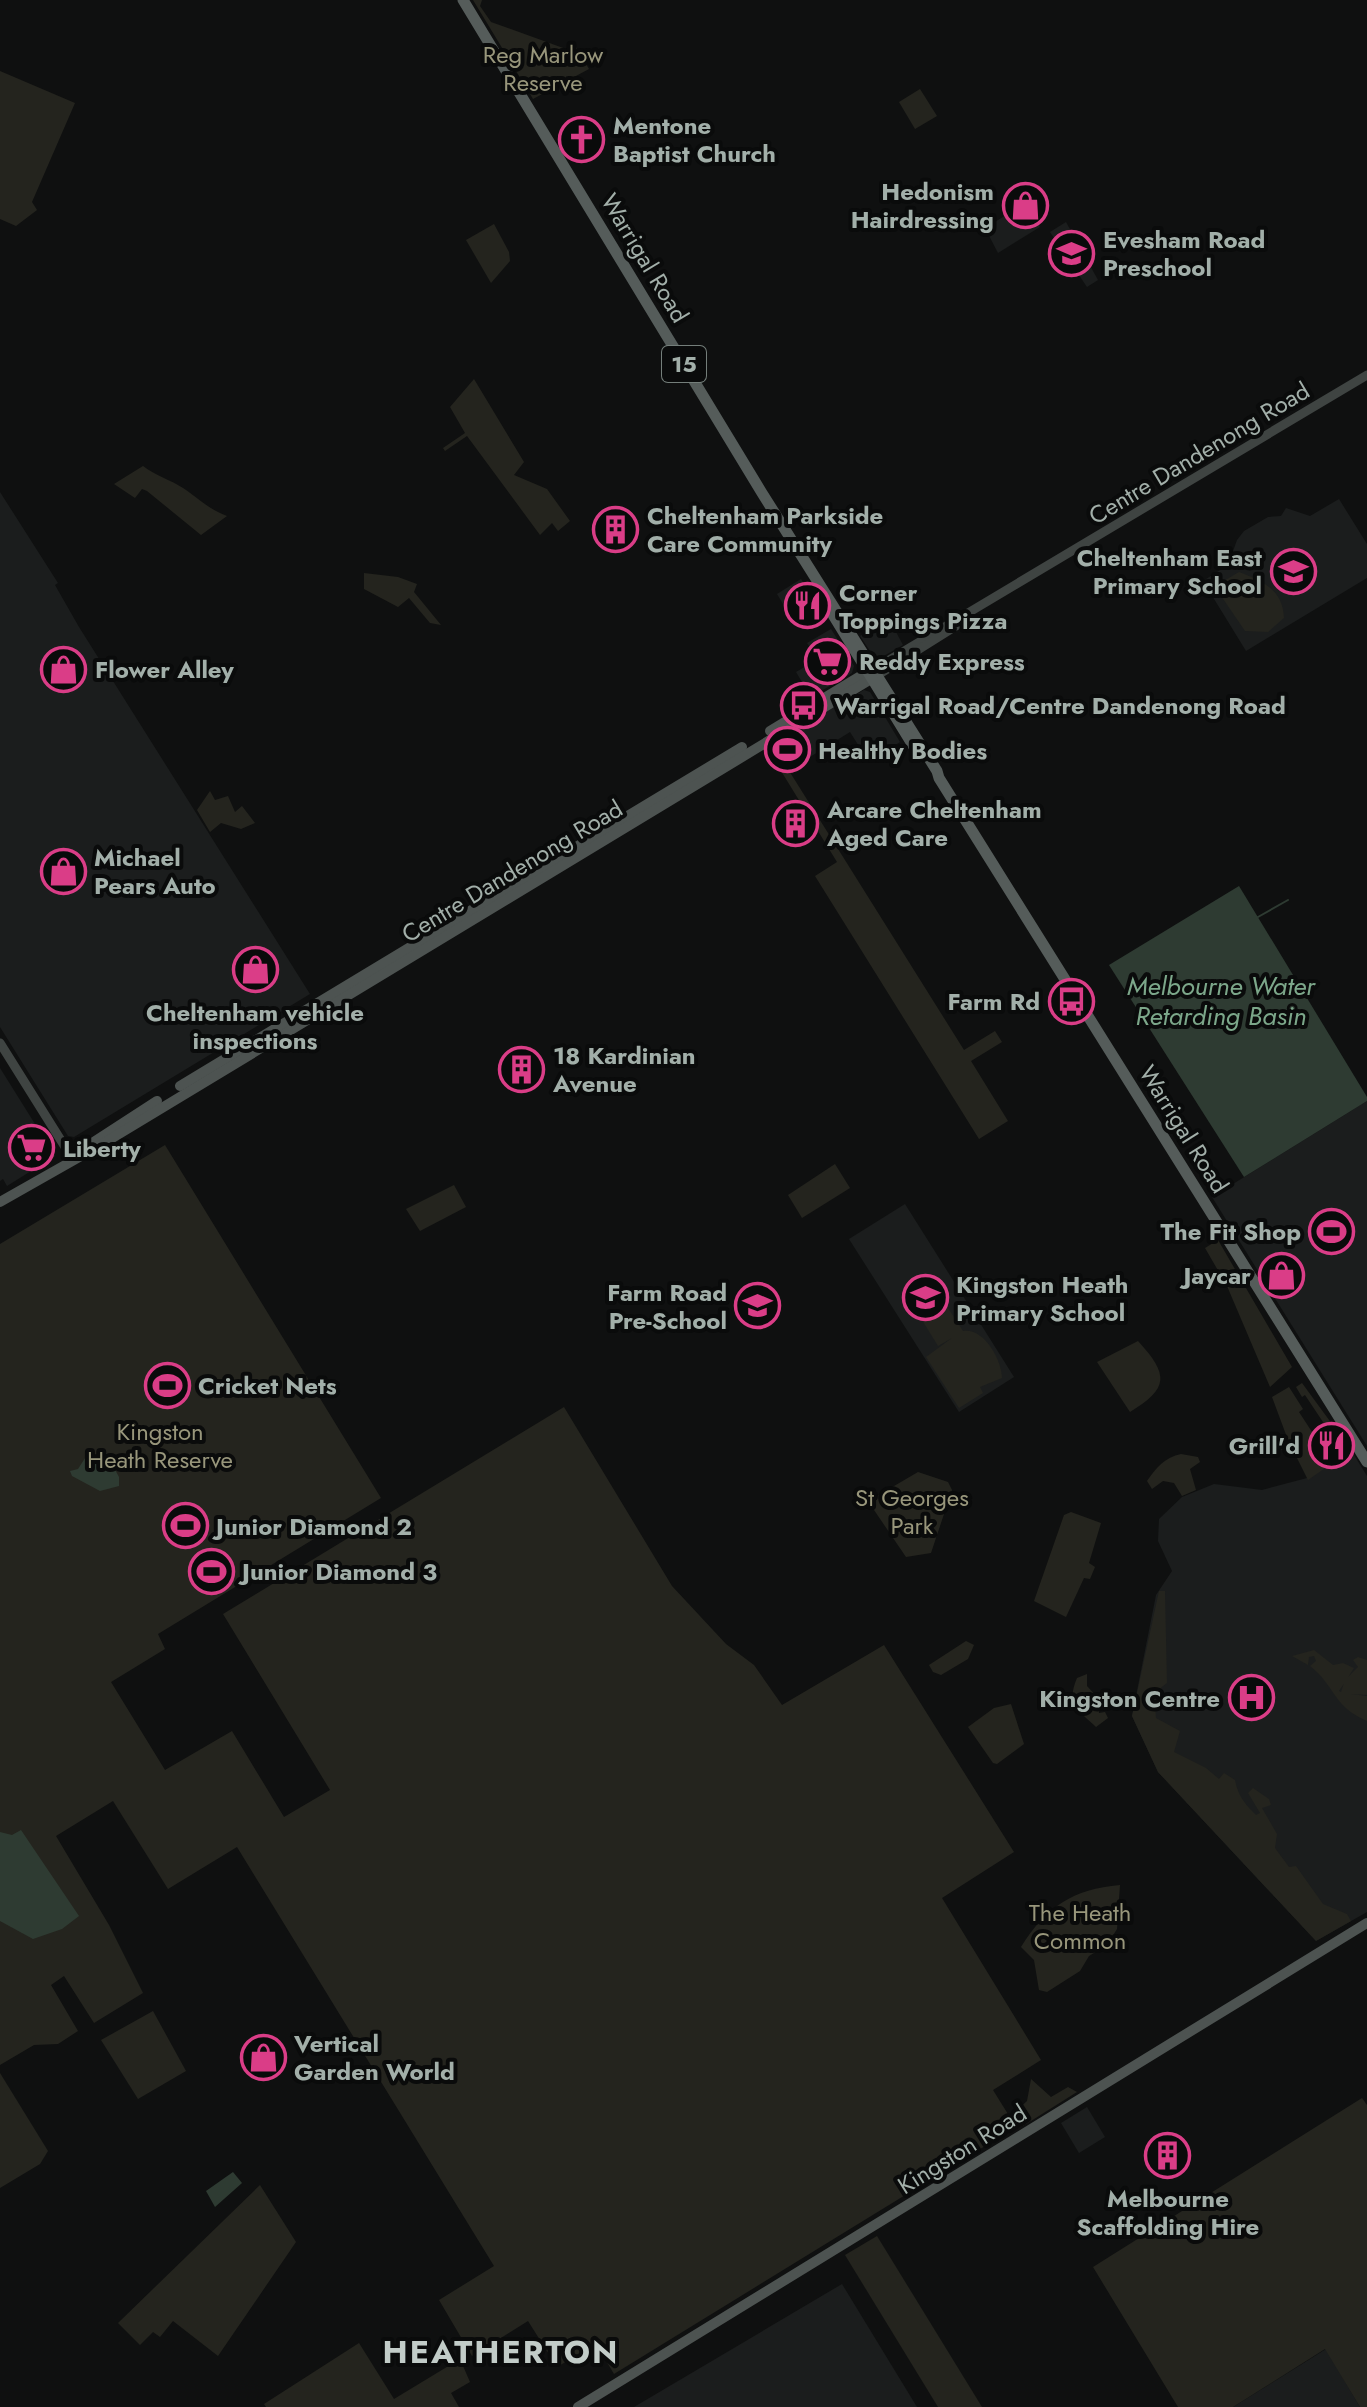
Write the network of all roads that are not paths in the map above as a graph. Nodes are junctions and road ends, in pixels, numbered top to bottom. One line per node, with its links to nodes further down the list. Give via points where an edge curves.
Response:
1 (463, 0): 3 (highway, Warrigal Road / 15)
2 (1367, 375): 3 (main road, Centre Dandenong Road)
3 (872, 674): 5 (main road, Centre Dandenong Road, via 142,1110); 7 (highway, Warrigal Road / 15)
4 (0, 1043): 5 (main road)
5 (72, 1158): 6 (main road, Centre Dandenong Road)
6 (0, 1202)
7 (1367, 1462)
8 (1367, 1923): 9 (main road, Kingston Road)
9 (578, 2407)

